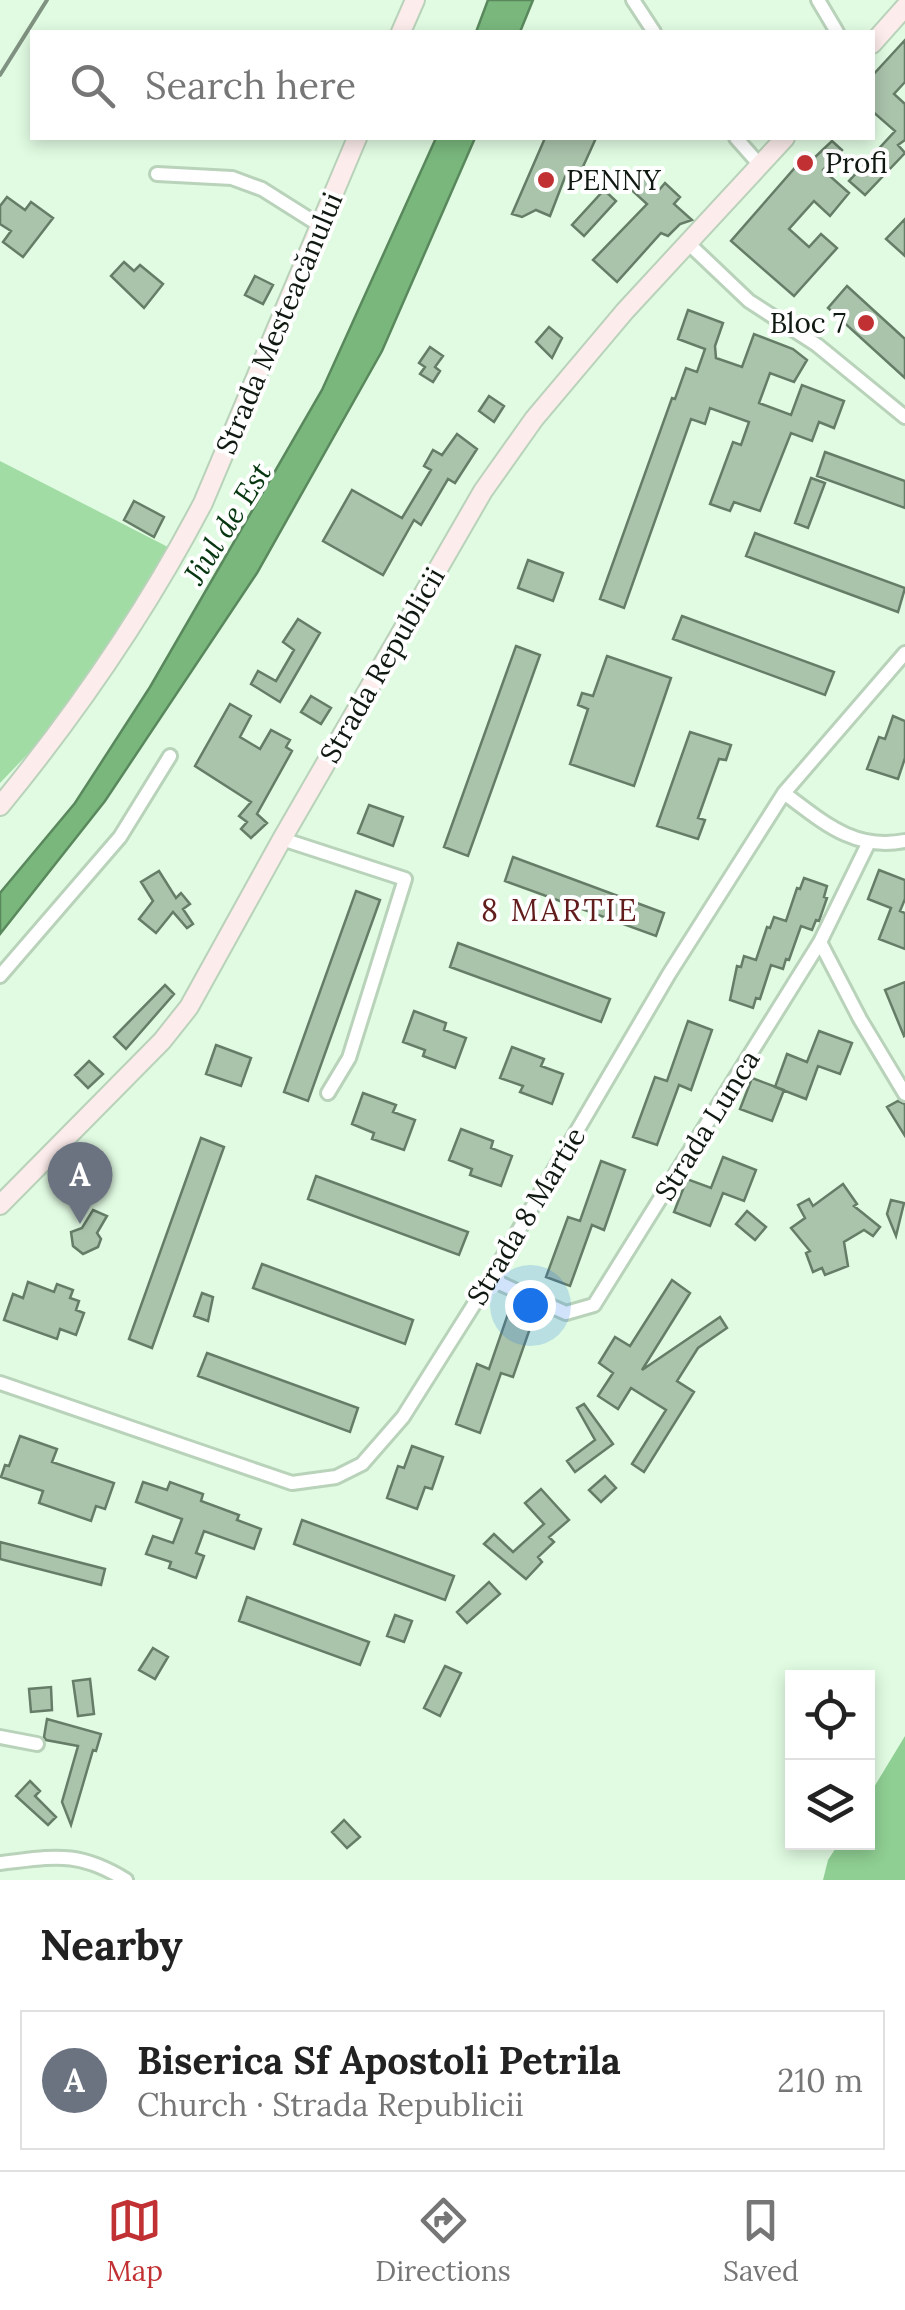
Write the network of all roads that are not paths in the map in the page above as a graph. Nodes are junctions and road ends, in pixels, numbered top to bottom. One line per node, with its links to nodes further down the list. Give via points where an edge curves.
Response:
1 (414, 0): 5 (main road)
2 (633, 0): 6 (street)
3 (818, 0): 7 (street)
4 (905, 7): 8 (main road)
5 (402, 30)
6 (653, 30)
7 (836, 30)
8 (875, 41)
9 (356, 140): 14 (main road, Strada Mesteacănului)
10 (738, 140): 12 (street)
11 (784, 140): 12 (main road, Strada Republicii)
12 (760, 164): 15 (main road, Strada Republicii)
13 (157, 174): 14 (street, via 232,178)
14 (319, 225): 20 (main road, Strada Mesteacănului, via 209,490 173,560 100,677)
15 (688, 243): 16 (street, via 749,301 807,337); 21 (main road, Strada Republicii, via 576,369 483,491)
16 (905, 417)
17 (905, 654): 19 (street, Strada 8 Martie)
18 (170, 756): 25 (street, via 120,836)
19 (784, 792): 23 (street); 29 (street, Strada 8 Martie)
20 (0, 806)
21 (282, 838): 26 (street, via 405,878 348,1058); 28 (main road, Strada Republicii, via 188,1007)
22 (905, 841): 23 (street)
23 (868, 844): 24 (street, Strada Lunca)
24 (820, 942): 27 (street); 29 (street, Strada Lunca, via 594,1305 566,1313)
25 (0, 976)
26 (328, 1092)
27 (905, 1094)
28 (0, 1205)
29 (490, 1279): 30 (street, Strada 8 Martie, via 378,1448 362,1464 312,1483 262,1475)
30 (0, 1383)
31 (0, 1738): 32 (street)
32 (37, 1744)
33 (0, 1863): 34 (street, via 84,1858)
34 (126, 1880)

